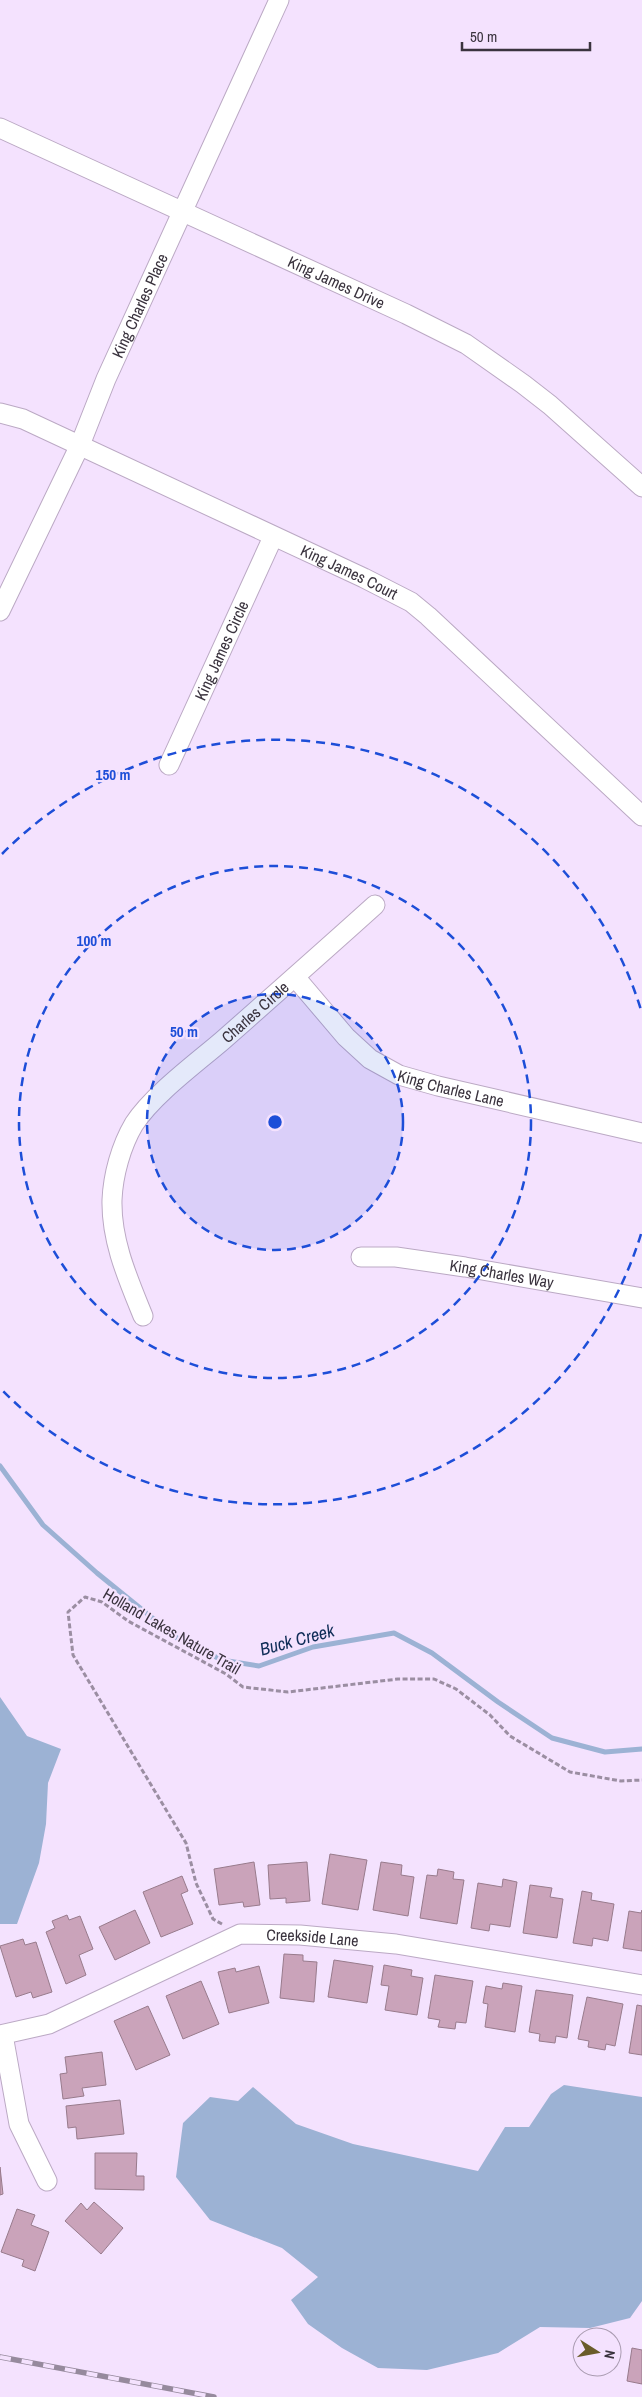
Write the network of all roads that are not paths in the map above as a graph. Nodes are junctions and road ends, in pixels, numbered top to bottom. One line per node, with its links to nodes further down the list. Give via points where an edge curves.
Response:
1 (279, 0): 3 (street, King Charles Place)
2 (0, 128): 3 (street, King James Drive)
3 (184, 212): 5 (street, King Charles Place, via 106,379); 6 (street, King James Drive, via 466,344 550,405)
4 (0, 413): 5 (street, King James Court, via 23,419)
5 (80, 445): 7 (street, King James Court); 8 (street, King Charles Place)
6 (642, 487)
7 (274, 536): 9 (street, King James Circle); 10 (street, King James Court, via 411,602)
8 (0, 611)
9 (169, 765)
10 (642, 816)
11 (375, 905): 12 (street, Charles Circle)
12 (295, 977): 13 (street, King Charles Lane, via 346,1037 370,1059 392,1072 438,1086); 16 (street, Charles Circle, via 153,1102 138,1120 123,1148 112,1198 112,1220 116,1242)
13 (642, 1133)
14 (362, 1257): 15 (street, King Charles Way, via 413,1260)
15 (642, 1298)
16 (143, 1316)
17 (642, 1984): 18 (street, Creekside Lane, via 396,1944 300,1935 240,1934 48,2024)
18 (2, 2035): 19 (street, via 19,2124)
19 (47, 2181)

